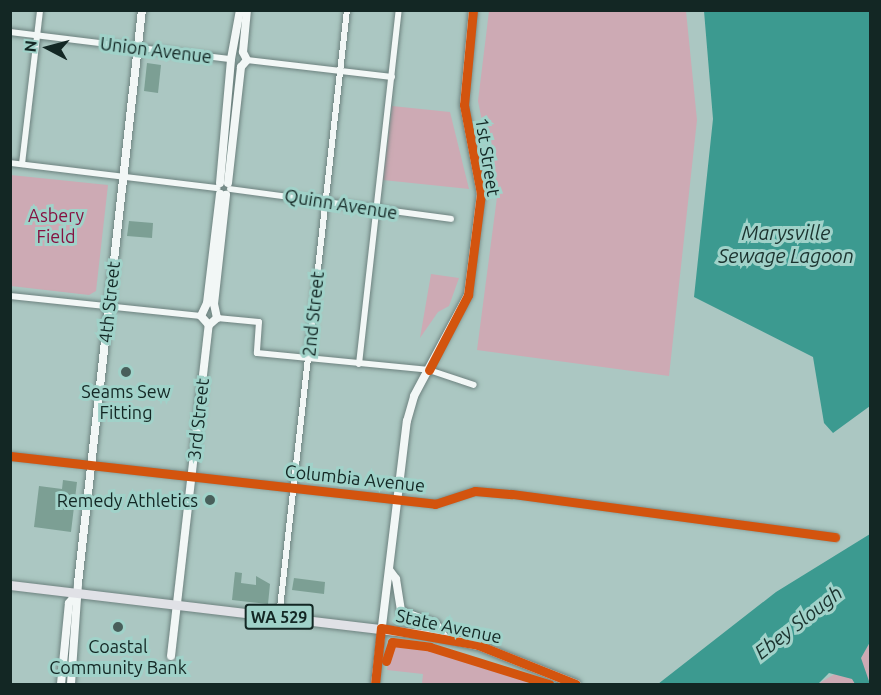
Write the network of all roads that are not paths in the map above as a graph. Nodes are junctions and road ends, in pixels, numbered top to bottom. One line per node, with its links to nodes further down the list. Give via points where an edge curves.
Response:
1 (40, 10): 9 (street)
2 (142, 10): 10 (street, 4th Street)
3 (240, 10): 11 (street)
4 (247, 10): 11 (street)
5 (347, 10): 12 (street, 2nd Street)
6 (399, 10): 13 (street)
7 (473, 10): 28 (street, 1st Street, via 464,105 480,205 468,295)
8 (10, 32): 9 (street, Union Avenue)
9 (37, 36): 10 (street, Union Avenue); 15 (street)
10 (138, 47): 11 (street, Union Avenue); 16 (street, 4th Street)
11 (238, 59): 12 (street, Union Avenue); 17 (street)
12 (340, 71): 13 (street, Union Avenue); 18 (street, 2nd Street)
13 (392, 77): 19 (street)
14 (10, 163): 15 (street, Quinn Avenue)
15 (22, 164): 16 (street, Quinn Avenue)
16 (123, 176): 17 (street, Quinn Avenue); 22 (street, 4th Street)
17 (224, 189): 18 (street, Quinn Avenue); 23 (street); 24 (street)
18 (326, 200): 19 (street, Quinn Avenue); 26 (street, 2nd Street)
19 (378, 208): 20 (street, Quinn Avenue); 27 (street)
20 (451, 219)
21 (10, 296): 22 (street)
22 (109, 306): 23 (street); 31 (street, 4th Street)
23 (203, 313): 24 (street); 25 (street)
24 (216, 314): 25 (street); 26 (street, via 259,322 257,353)
25 (209, 325): 32 (street, 3rd Street)
26 (308, 358): 27 (street); 33 (street, 2nd Street)
27 (359, 364): 28 (street)
28 (429, 370): 29 (street); 34 (street, 1st Street, via 407,421)
29 (474, 385)
30 (10, 456): 31 (street, Columbia Avenue)
31 (91, 465): 32 (street, Columbia Avenue); 38 (street, 4th Street)
32 (191, 477): 33 (street, Columbia Avenue); 39 (street, 3rd Street)
33 (294, 488): 34 (street, Columbia Avenue); 40 (street, 2nd Street)
34 (398, 500): 35 (street, Columbia Avenue, via 435,504 475,491 512,494); 36 (street, 1st Street)
35 (835, 537)
36 (390, 571): 41 (street, 1st Street); 42 (street, via 396,579 401,612 436,624)
37 (10, 585): 38 (main road, State Avenue)
38 (76, 593): 39 (main road, State Avenue / WA 529); 44 (street, 4th Street, via 69,603); 45 (street, 4th Street)
39 (176, 604): 40 (main road, State Avenue / WA 529); 43 (street, 3rd Street)
40 (279, 617): 41 (main road, State Avenue / WA 529)
41 (381, 628): 42 (main road, State Avenue / WA 529); 46 (street, 1st Street)
42 (445, 638): 47 (main road, State Avenue / WA 529, via 511,657)
43 (171, 656)
44 (61, 684)
45 (71, 684)
46 (375, 684)
47 (576, 684)

